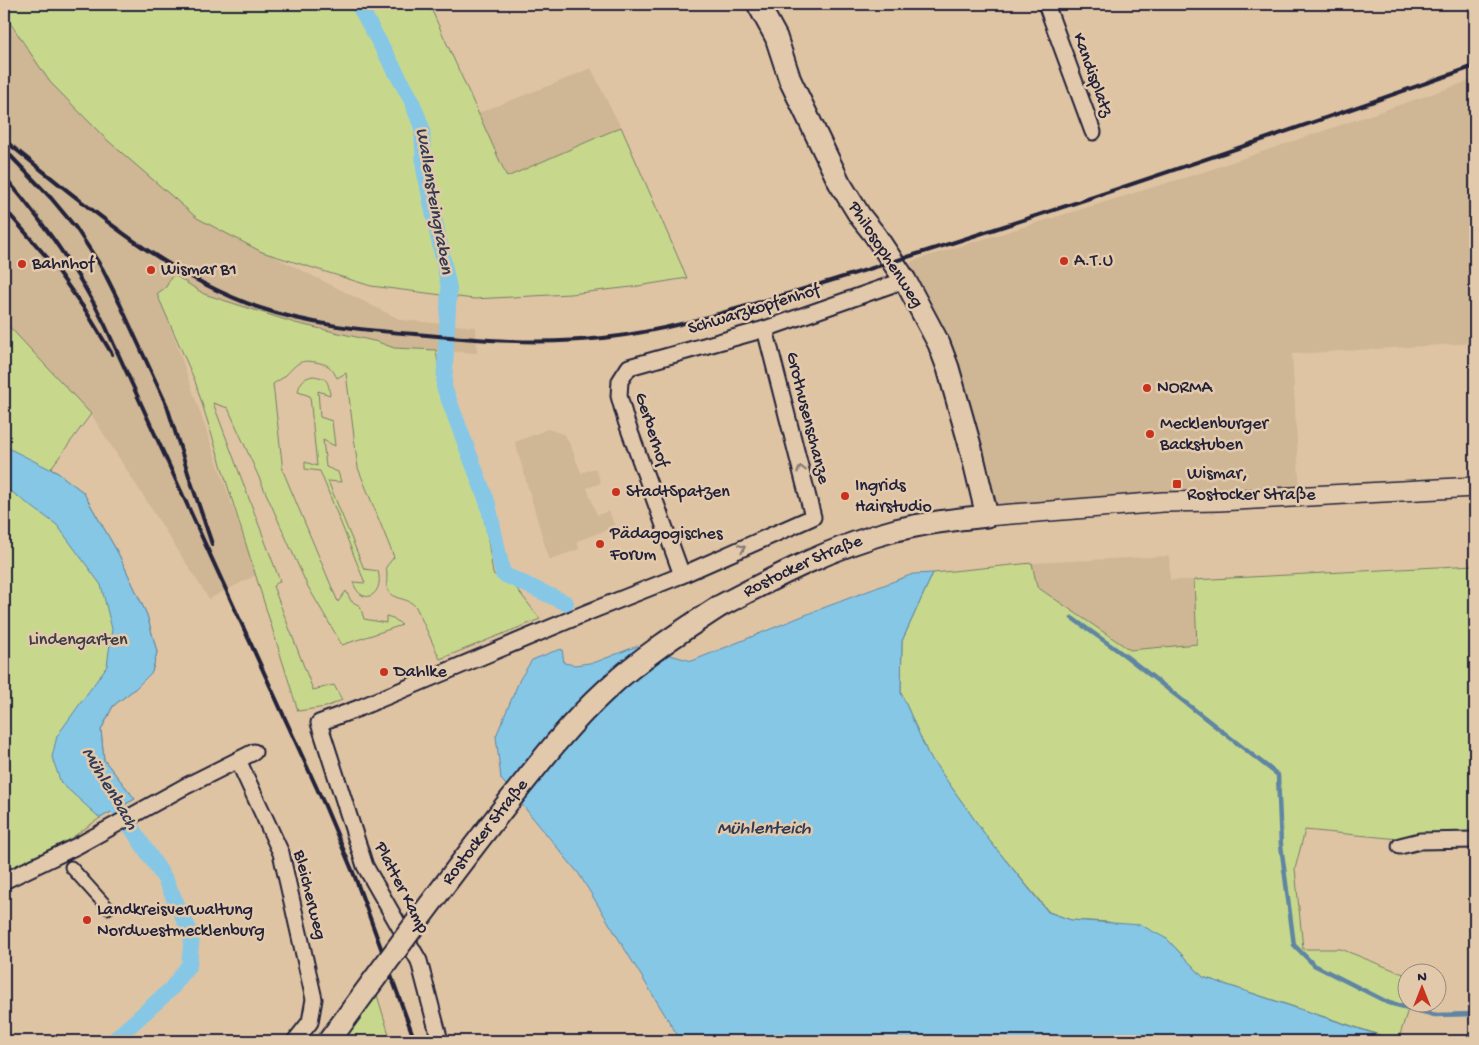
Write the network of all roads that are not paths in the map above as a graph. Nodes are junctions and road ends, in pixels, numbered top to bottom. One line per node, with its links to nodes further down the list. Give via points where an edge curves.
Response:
1 (758, 4): 4 (main road, Philosophenweg, via 776,37 790,80 839,182)
2 (1046, 4): 3 (street, Kandisplatz)
3 (1093, 132)
4 (905, 280): 5 (street, Schwarzkopfenhof); 8 (main road, Philosophenweg, via 948,368)
5 (765, 329): 6 (street, Schwarzkopfenhof, via 629,367); 9 (street, Grothusenschanze, one-way to 5, via 813,517)
6 (620, 381): 9 (street, Gerberhof, via 619,396 626,421)
7 (1475, 487): 8 (street, Rostocker Straße, via 1163,502)
8 (987, 516): 18 (main road, Rostocker Straße, bridge, via 896,530 808,561 720,606 642,660 606,690 542,760)
9 (682, 576): 19 (street, Platter Kamp, via 319,723 365,866 419,961)
10 (254, 752): 11 (street)
11 (238, 760): 15 (street); 17 (street, Bleicherweg, via 281,853 314,999 310,1022)
12 (1475, 840): 13 (street, via 1420,841)
13 (1400, 846)
14 (71, 867): 16 (street)
15 (4, 881)
16 (108, 908)
17 (296, 1041)
18 (329, 1041)
19 (440, 1041)

